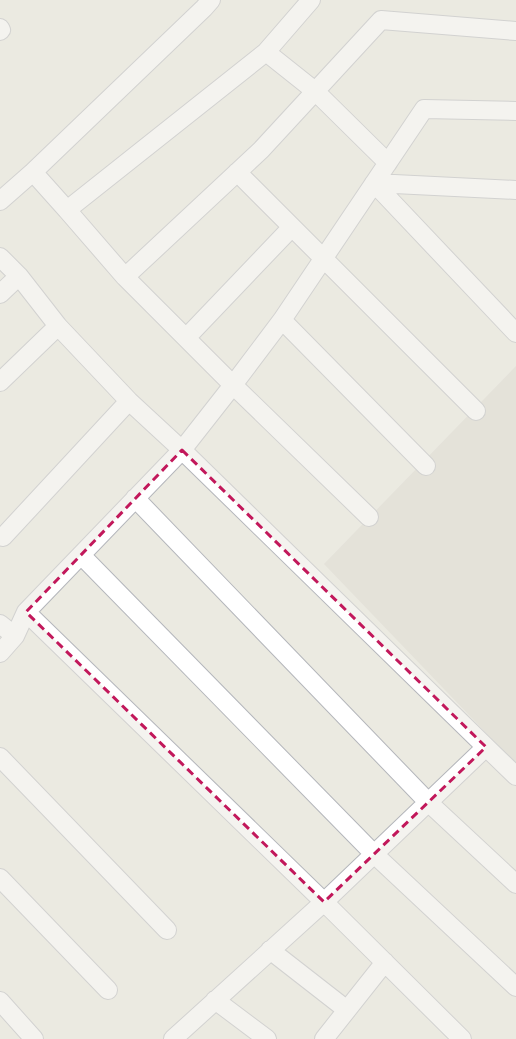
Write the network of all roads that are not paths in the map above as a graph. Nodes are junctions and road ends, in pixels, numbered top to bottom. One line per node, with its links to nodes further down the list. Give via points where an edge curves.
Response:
1 (211, 0): 8 (street)
2 (311, 0): 4 (street)
3 (516, 31): 5 (street, via 381,20)
4 (266, 52): 5 (street); 13 (street)
5 (315, 91): 7 (street); 9 (street, via 261,150)
6 (516, 111): 7 (street, via 424,109)
7 (388, 163): 10 (street)
8 (33, 172): 12 (street); 13 (street)
9 (237, 172): 14 (street); 18 (street)
10 (374, 183): 11 (street); 16 (street); 22 (street)
11 (516, 190)
12 (0, 201)
13 (67, 210): 18 (street)
14 (292, 227): 16 (street); 23 (street)
15 (0, 256): 17 (street)
16 (323, 258): 20 (street); 27 (street)
17 (19, 276): 19 (street); 21 (street)
18 (125, 277): 23 (street)
19 (0, 294)
20 (282, 320): 25 (street); 29 (street)
21 (58, 326): 24 (street); 26 (street)
22 (516, 333)
23 (186, 338): 25 (street)
24 (0, 382)
25 (233, 385): 28 (street); 31 (street)
26 (129, 401): 28 (street); 32 (street)
27 (476, 411)
28 (182, 450): 30 (street); 38 (street)
29 (426, 466)
30 (135, 498): 33 (street); 41 (street)
31 (368, 518)
32 (1, 537)
33 (81, 555): 34 (street); 42 (street)
34 (26, 612): 36 (street); 45 (street)
35 (0, 624): 36 (street)
36 (15, 636): 37 (street)
37 (0, 653)
38 (486, 747): 40 (street); 41 (street)
39 (0, 757): 46 (street)
40 (516, 776)
41 (428, 802): 42 (street); 44 (street)
42 (374, 854): 45 (street); 49 (street)
43 (0, 878): 50 (street)
44 (516, 884)
45 (324, 902): 47 (street); 48 (street)
46 (167, 930)
47 (270, 950): 51 (street); 53 (street)
48 (385, 962): 53 (street); 58 (street)
49 (515, 983)
50 (108, 990)
51 (215, 1000): 55 (street); 56 (street)
52 (0, 1001): 54 (street)
53 (347, 1010): 57 (street)
54 (34, 1039)
55 (173, 1039)
56 (267, 1039)
57 (324, 1039)
58 (462, 1039)

